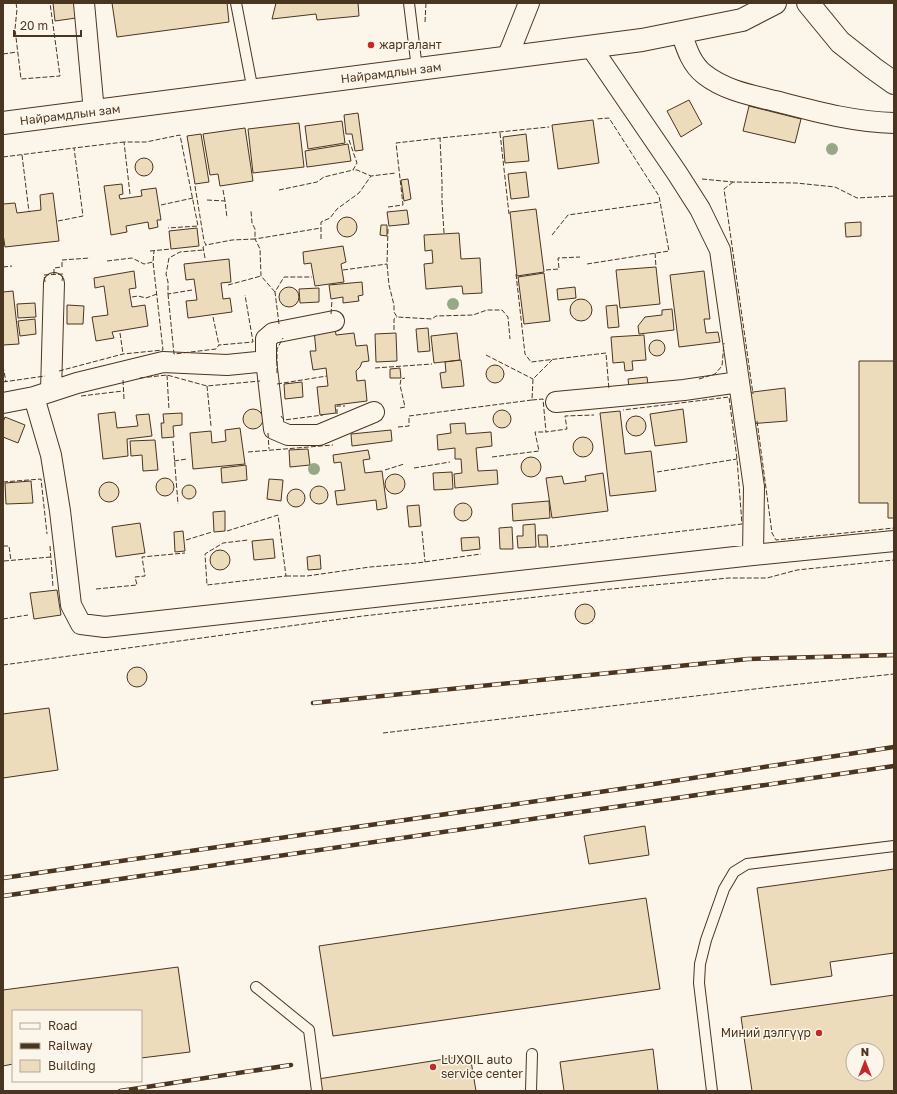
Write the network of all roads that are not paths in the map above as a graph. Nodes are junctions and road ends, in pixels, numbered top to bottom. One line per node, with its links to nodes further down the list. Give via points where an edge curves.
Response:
1 (84, 3): 13 (street)
2 (236, 3): 12 (lane)
3 (409, 3): 10 (lane)
4 (529, 3): 9 (street)
5 (775, 3): 7 (main road, Найрамдлын зам, via 742,20)
6 (808, 3): 11 (main road, via 840,42)
7 (681, 32): 8 (main road, Найрамдлын зам); 15 (street, via 691,59 703,74 724,87 833,116)
8 (591, 47): 9 (main road, Найрамдлын зам); 19 (street, via 700,209 720,250)
9 (507, 58): 10 (main road, Найрамдлын зам)
10 (417, 69): 12 (main road, Найрамдлын зам)
11 (894, 83)
12 (253, 91): 13 (main road, Найрамдлын зам)
13 (94, 112): 14 (main road, Найрамдлын зам)
14 (4, 121)
15 (894, 123)
16 (54, 283): 20 (street)
17 (334, 321): 18 (street, via 273,333 266,339)
18 (266, 360): 20 (street, via 227,365 163,362); 23 (street, via 274,429 288,435 319,435)
19 (739, 382): 21 (street); 25 (street, via 754,487)
20 (42, 394): 22 (street); 25 (street, via 71,605 81,624 105,627)
21 (556, 402)
22 (3, 403)
23 (374, 412)
24 (894, 541): 25 (street)
25 (753, 555)
26 (894, 846): 31 (lane, via 747,864 734,872 724,889 700,964 699,983)
27 (256, 986): 29 (lane, via 309,1030)
28 (532, 1054): 30 (lane)
29 (317, 1091)
30 (532, 1091)
31 (712, 1091)

